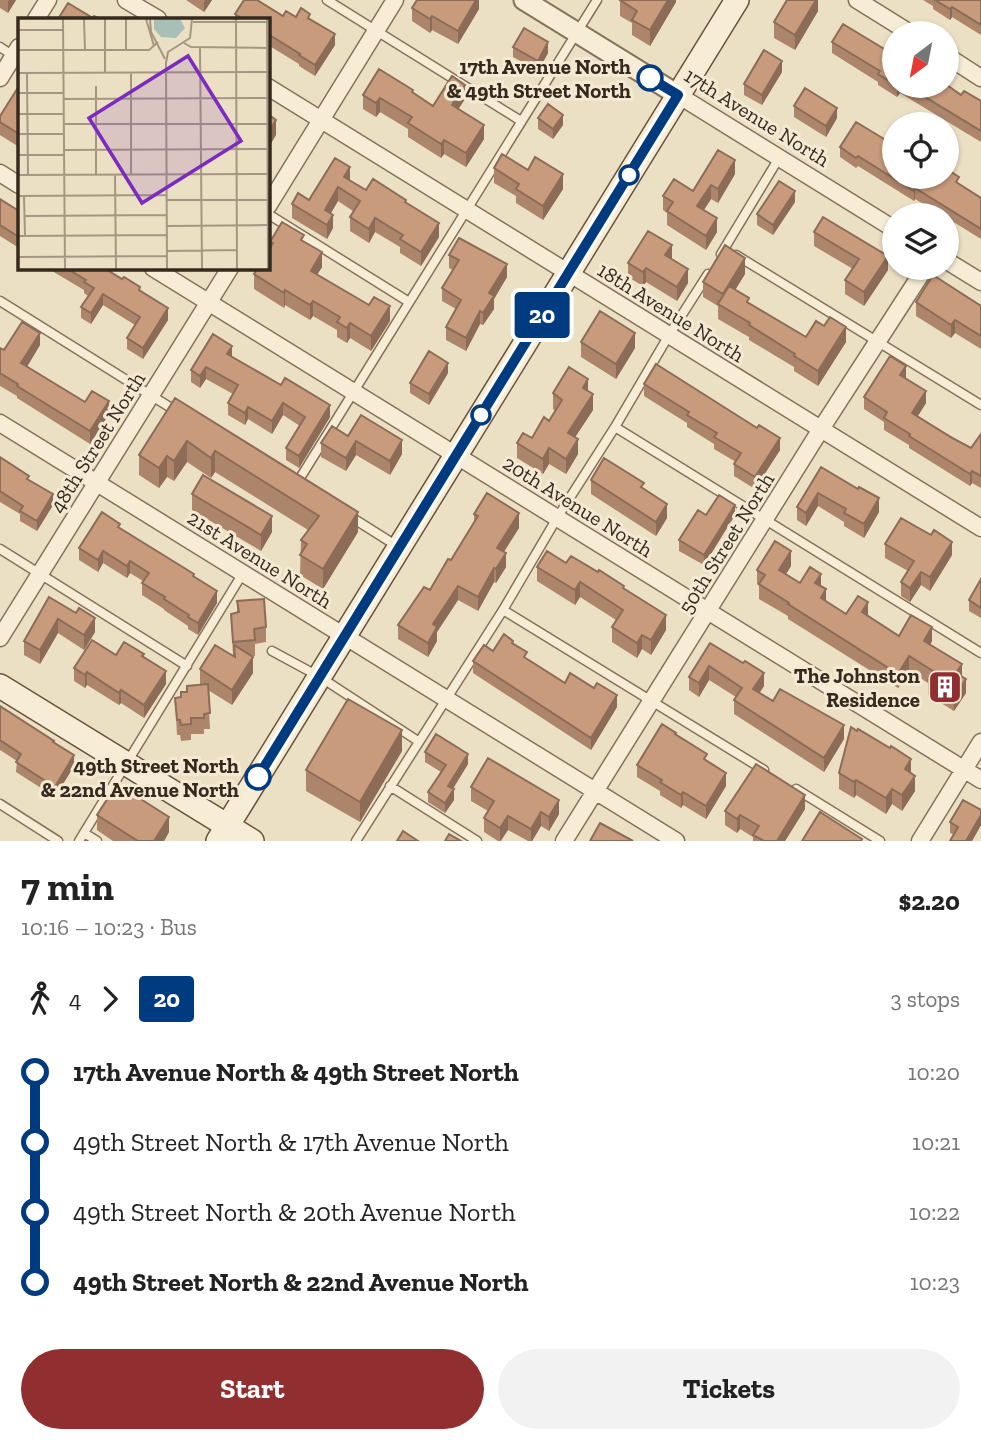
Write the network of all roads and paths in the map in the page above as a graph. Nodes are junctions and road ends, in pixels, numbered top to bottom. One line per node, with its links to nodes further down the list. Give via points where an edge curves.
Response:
1 (48, 0): 9 (street)
2 (126, 0): 10 (street)
3 (327, 0): 12 (lane)
4 (396, 0): 12 (street)
5 (524, 0): 13 (street, 17th Avenue North)
6 (597, 0): 13 (lane)
7 (737, 0): 19 (main road)
8 (857, 0): 11 (street)
9 (37, 18)
10 (156, 18)
11 (891, 21)
12 (376, 31): 20 (street); 21 (lane)
13 (576, 33): 19 (street, 17th Avenue North); 21 (lane)
14 (13, 52): 16 (street)
15 (959, 64): 17 (street)
16 (0, 78)
17 (981, 78)
18 (270, 88): 20 (street, 18th Avenue North)
19 (678, 95): 22 (street, 17th Avenue North); 35 (main road)
20 (321, 120): 25 (street); 26 (street, 18th Avenue North)
21 (521, 121): 26 (lane)
22 (779, 158): 28 (street, 17th Avenue North); 29 (lane)
23 (0, 173): 24 (street)
24 (18, 184)
25 (270, 203)
26 (466, 210): 35 (street, 18th Avenue North); 40 (lane)
27 (270, 216): 40 (lane)
28 (882, 222)
29 (725, 248): 30 (lane); 42 (lane)
30 (718, 259)
31 (959, 268): 37 (street)
32 (156, 270): 39 (street, 20th Avenue North)
33 (229, 270): 39 (street, 48th Street North)
34 (711, 270): 41 (lane)
35 (569, 273): 41 (street, 18th Avenue North); 50 (main road)
36 (917, 280): 42 (street, 50th Street North)
37 (981, 282)
38 (0, 301): 44 (lane)
39 (208, 302): 43 (street, 20th Avenue North); 44 (street, 48th Street North)
40 (409, 302): 43 (lane)
41 (669, 335): 48 (lane); 49 (street, 18th Avenue North)
42 (878, 341): 45 (lane); 49 (street, 50th Street North)
43 (354, 391): 50 (street, 20th Avenue North); 53 (lane)
44 (150, 396): 46 (lane); 52 (street, 48th Street North)
45 (981, 405)
46 (184, 416)
47 (0, 423): 52 (street, 21st Avenue North)
48 (615, 427): 56 (lane); 57 (lane)
49 (821, 429): 57 (street, 50th Street North); 58 (street, 18th Avenue North)
50 (456, 455): 56 (street, 20th Avenue North); 59 (main road)
51 (286, 476): 53 (lane)
52 (96, 482): 61 (street, 21st Avenue North); 62 (street, 48th Street North)
53 (298, 483): 54 (lane)
54 (307, 490)
55 (342, 512): 59 (lane)
56 (558, 518): 63 (lane); 64 (street, 20th Avenue North)
57 (764, 520): 64 (street, 50th Street North); 68 (lane)
58 (981, 528)
59 (399, 547): 65 (main road)
60 (0, 549): 62 (lane)
61 (243, 573): 65 (street, 21st Avenue North); 69 (lane)
62 (40, 574): 66 (street, 48th Street North); 69 (lane)
63 (503, 610): 72 (lane); 73 (lane)
64 (708, 611): 73 (street, 50th Street North); 77 (street, 20th Avenue North)
65 (345, 636): 70 (main road); 72 (street, 21st Avenue North)
66 (0, 638)
67 (272, 651): 70 (lane)
68 (981, 653)
69 (187, 666): 76 (lane)
70 (320, 677): 74 (lane); 84 (main road)
71 (0, 686): 76 (main road)
72 (445, 698): 74 (lane); 82 (street, 21st Avenue North)
73 (652, 701): 78 (lane); 82 (street, 50th Street North)
74 (418, 741): 81 (lane)
75 (981, 742): 77 (street)
76 (127, 764): 84 (main road); 85 (lane)
77 (964, 770): 79 (street, 20th Avenue North); 94 (street)
78 (777, 778)
79 (981, 780)
80 (789, 785): 93 (lane)
81 (390, 786): 89 (lane); 90 (lane)
82 (595, 791): 91 (street, 50th Street North); 92 (street, 21st Avenue North)
83 (0, 804): 86 (lane)
84 (223, 833): 88 (main road)
85 (81, 837): 87 (lane)
86 (58, 841)
87 (97, 841)
88 (252, 841)
89 (356, 841)
90 (477, 841)
91 (564, 841)
92 (676, 841)
93 (880, 841)
94 (920, 841)

